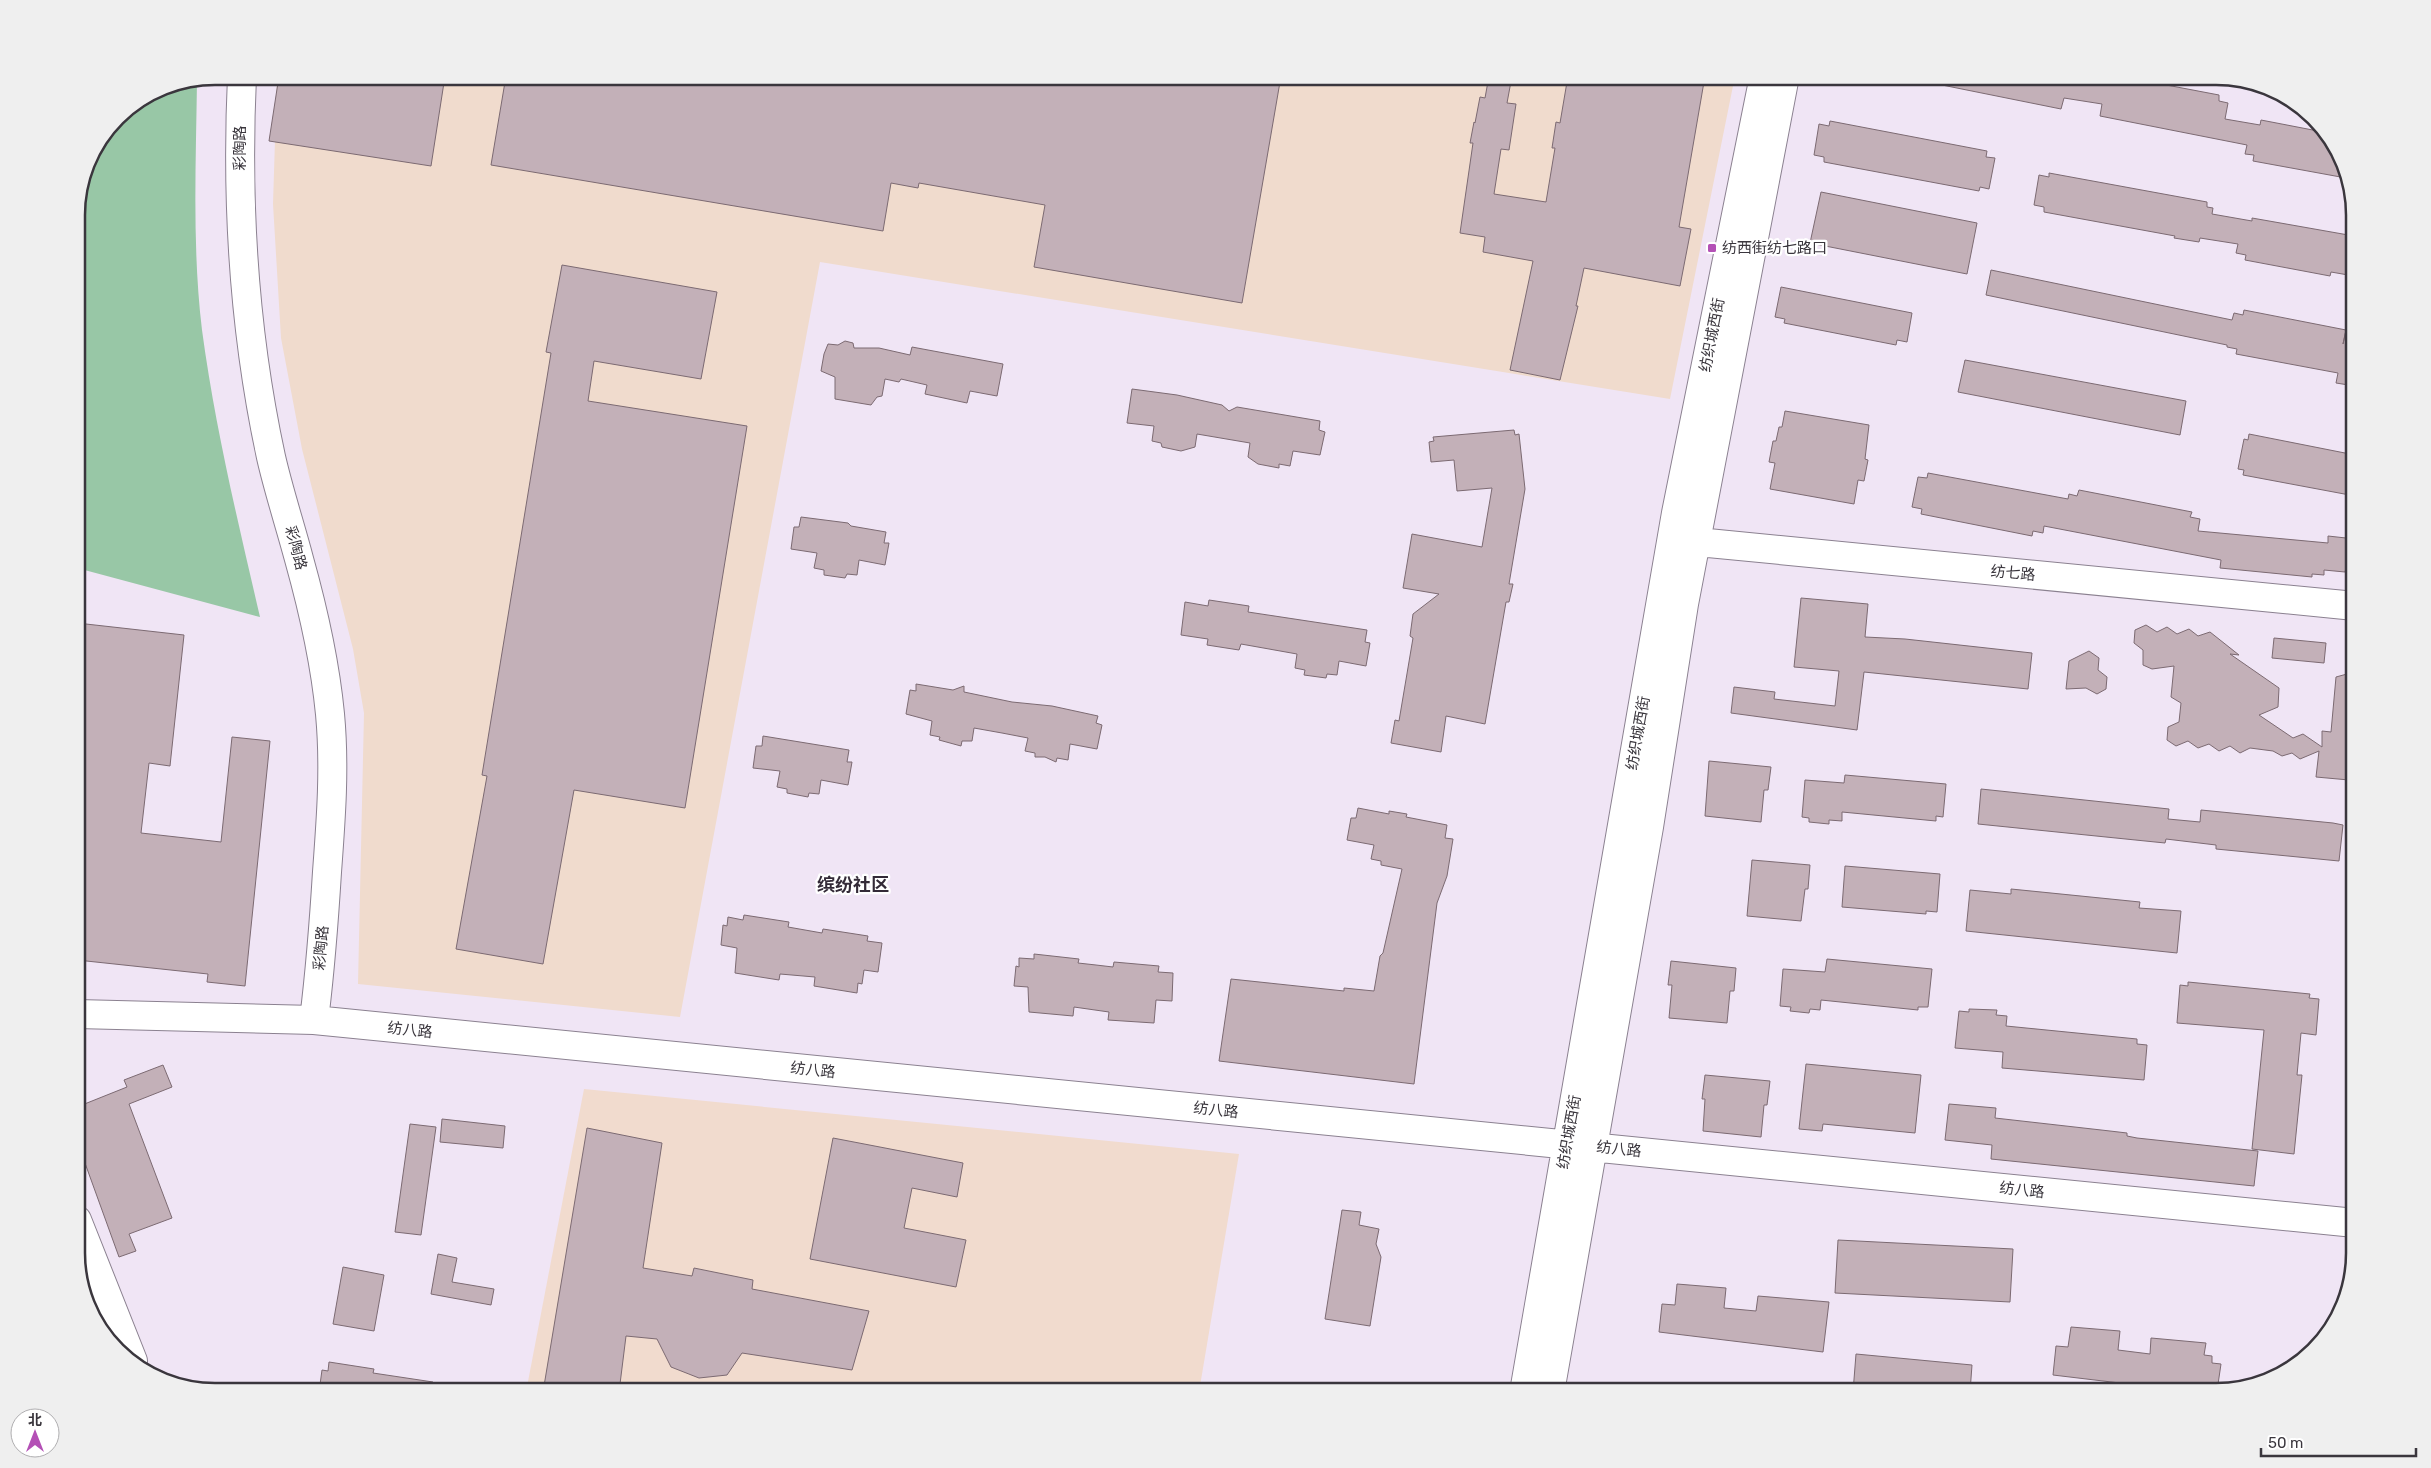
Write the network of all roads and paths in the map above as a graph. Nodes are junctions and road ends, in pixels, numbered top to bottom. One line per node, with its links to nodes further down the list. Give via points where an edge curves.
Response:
1 (242, 85): 7 (street, 彩陶路, via 240,223 256,379 272,459 318,640 330,713 334,782)
2 (1762, 85): 4 (street, 纺织城西街)
3 (1783, 85): 4 (street, 纺织城西街)
4 (1684, 541): 5 (street, 纺七路); 8 (street, 纺织城西街, via 1649,827)
5 (2346, 605)
6 (85, 1014): 7 (street, 纺八路)
7 (314, 1020): 8 (street, 纺八路)
8 (1580, 1146): 9 (street, 纺八路); 12 (street, 纺织城西街); 13 (street, 纺织城西街)
9 (2346, 1222)
10 (85, 1242): 11 (street)
11 (129, 1351)
12 (1526, 1383)
13 (1551, 1383)

